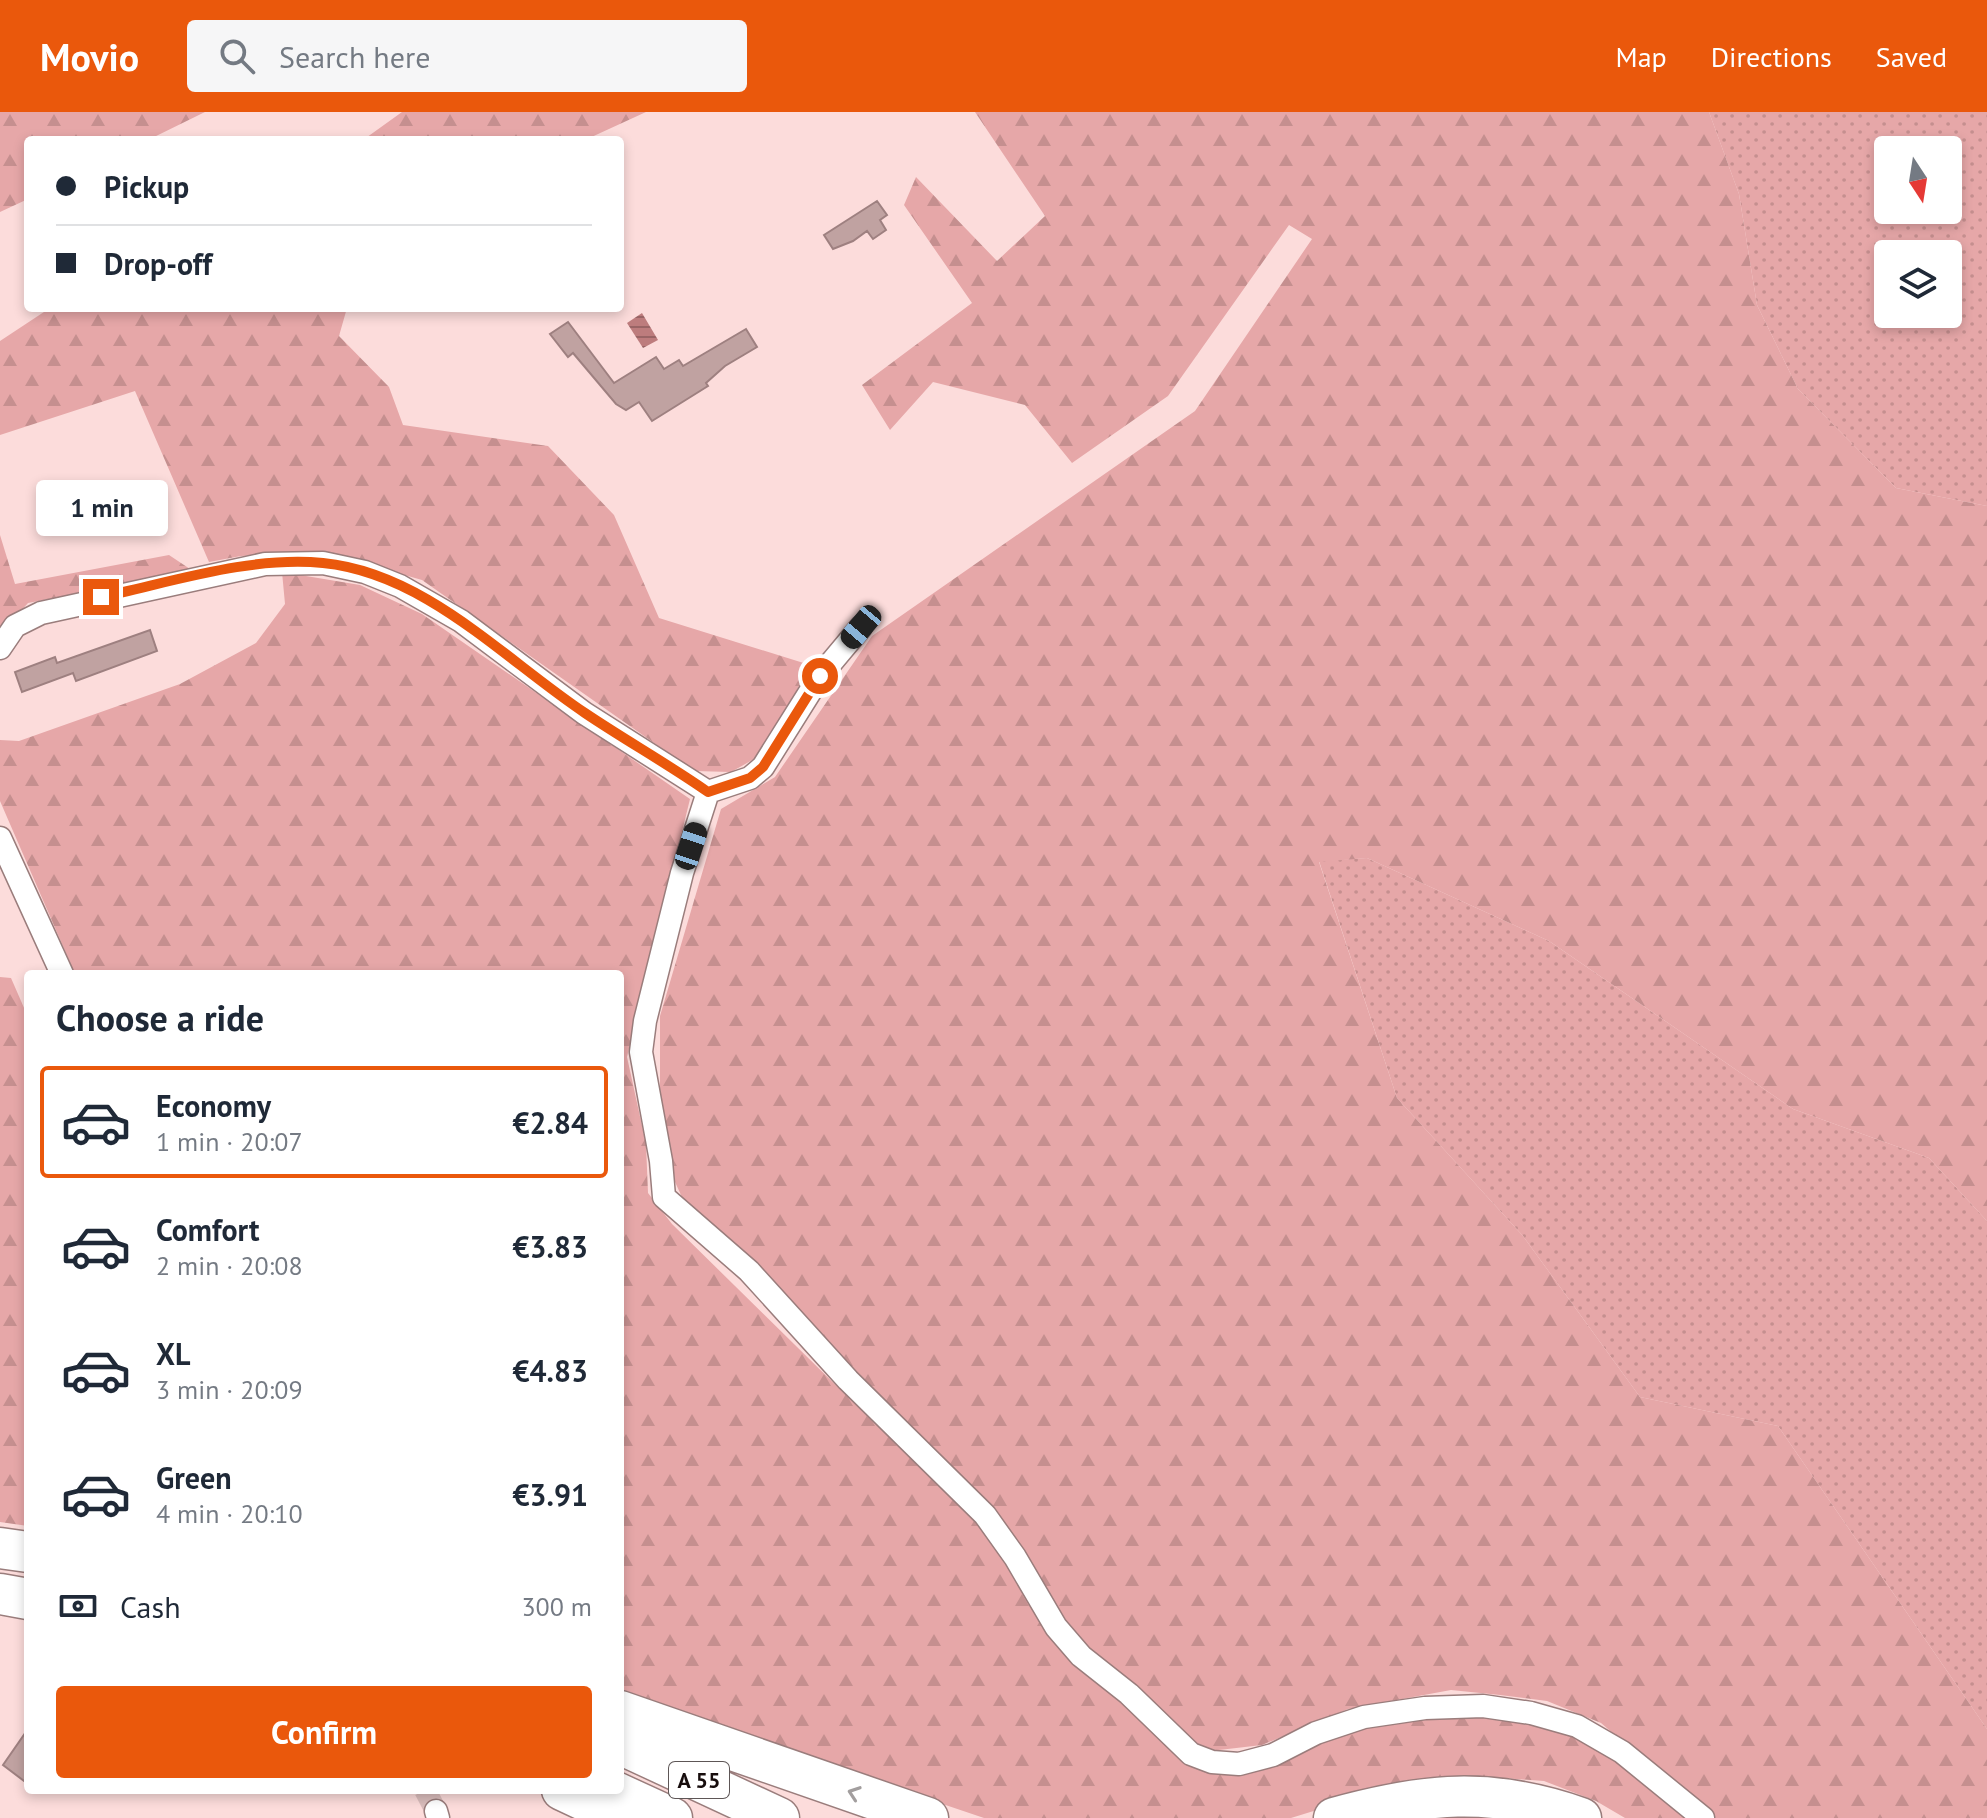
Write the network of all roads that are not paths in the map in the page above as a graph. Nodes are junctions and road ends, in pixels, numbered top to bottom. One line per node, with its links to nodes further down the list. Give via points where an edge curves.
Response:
1 (861, 627): 3 (street, via 820,676 763,767 750,778)
2 (0, 648): 3 (street, via 15,626 41,613 265,564 323,563 400,586 461,621 584,713)
3 (708, 792): 21 (street, via 682,873 641,1052 664,1197 749,1271 848,1380 985,1515 1056,1627 1081,1656 1191,1754 1212,1762 1239,1764 1273,1755 1364,1717 1483,1706 1577,1726 1622,1752)
4 (0, 838): 5 (street)
5 (60, 970)
6 (0, 1548): 7 (highway)
7 (24, 1551)
8 (0, 1594): 9 (highway)
9 (24, 1598)
10 (624, 1712): 18 (highway, one-way to 10)
11 (624, 1746): 17 (highway, A 55)
12 (571, 1794): 15 (highway)
13 (620, 1794): 16 (highway, A 55)
14 (1571, 1814): 19 (highway, via 1506,1797 1462,1795 1415,1798); 20 (highway, via 1523,1802 1471,1800 1426,1805)
15 (622, 1818)
16 (672, 1818)
17 (779, 1818)
18 (928, 1818)
19 (1334, 1818)
20 (1384, 1818)
21 (1703, 1818)

